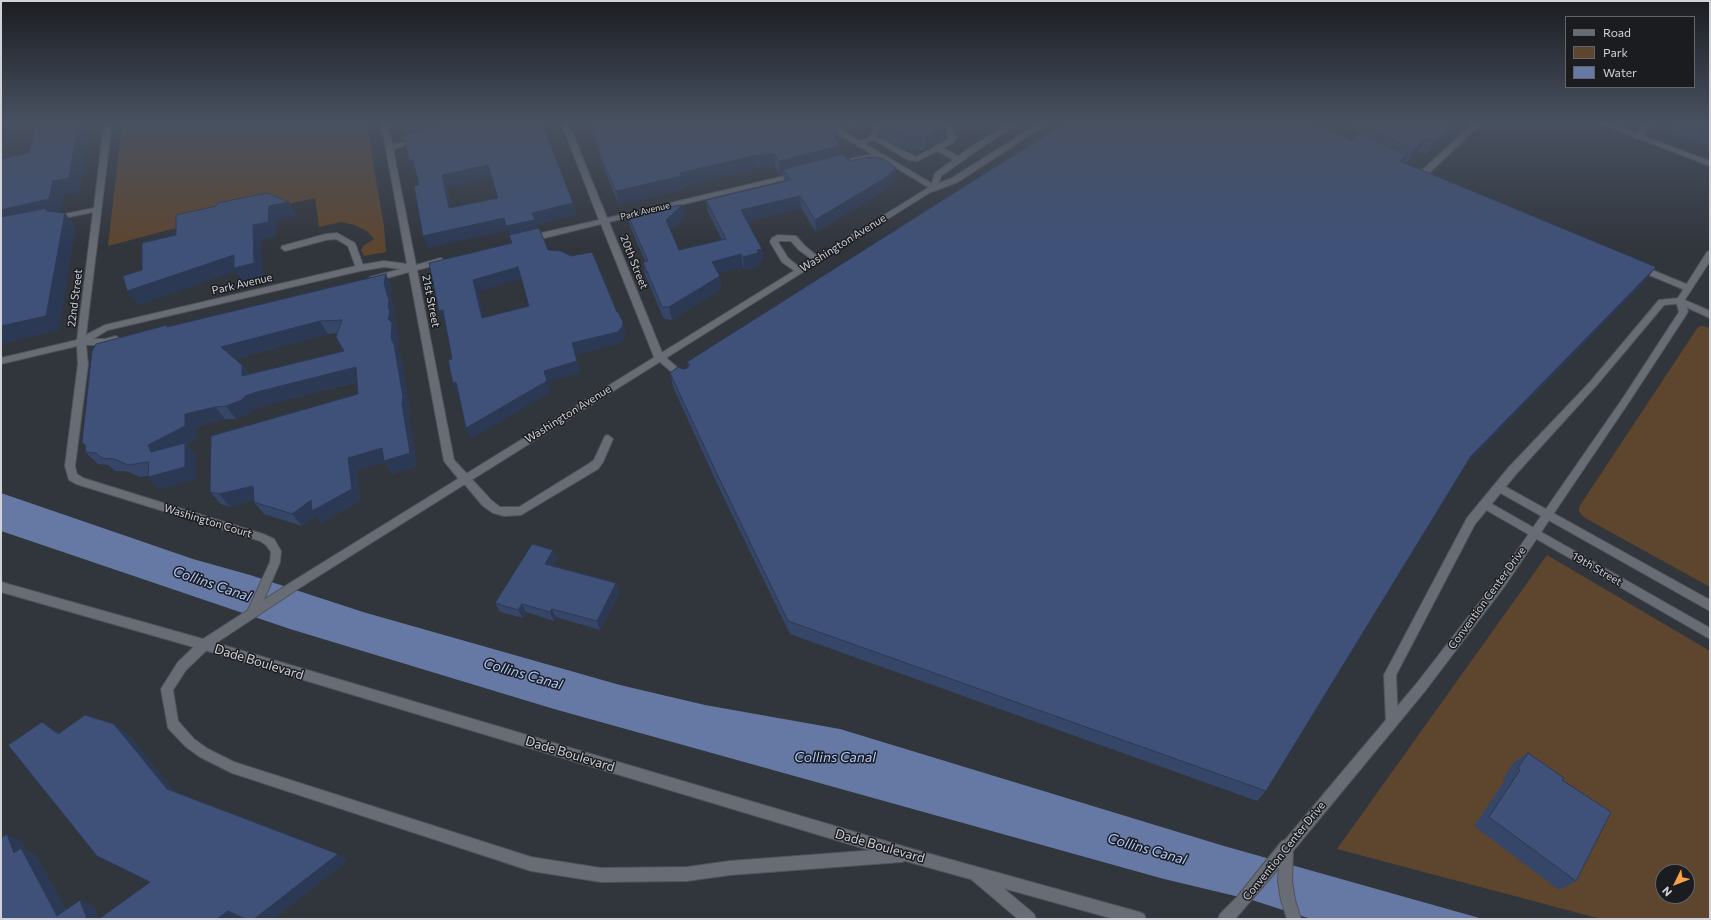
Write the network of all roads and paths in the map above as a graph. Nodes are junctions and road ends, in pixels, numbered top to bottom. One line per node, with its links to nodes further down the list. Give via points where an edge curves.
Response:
1 (103, 165): 11 (street, 22nd Street)
2 (391, 165): 20 (street, 21st Street)
3 (581, 165): 13 (street, 20th Street)
4 (895, 165): 10 (street)
5 (951, 165): 10 (street, Washington Avenue, via 938,175)
6 (979, 165): 10 (street, Washington Avenue, via 955,180)
7 (1434, 165): 9 (street)
8 (805, 173): 13 (street, Park Avenue)
9 (1422, 176)
10 (934, 187): 18 (street, Washington Avenue)
11 (98, 209): 12 (street); 28 (street, 22nd Street)
12 (48, 220)
13 (604, 221): 14 (street, Park Avenue); 29 (street, 20th Street)
14 (519, 242)
15 (285, 248): 21 (street, via 337,236 352,245)
16 (1710, 254): 24 (street, Convention Center Drive)
17 (450, 258): 20 (street, Park Avenue)
18 (817, 259): 22 (street, Washington Avenue); 22 (street, via 793,238 775,240 785,260)
19 (1635, 266): 24 (street)
20 (412, 267): 21 (street, Park Avenue, via 384,264); 23 (street, Park Avenue); 34 (street, 21st Street, via 449,461)
21 (360, 268): 28 (street, Park Avenue, via 105,328)
22 (799, 270): 29 (street, Washington Avenue)
23 (364, 281)
24 (1688, 288): 25 (street, Convention Center Drive)
25 (1680, 301): 26 (street); 35 (street, via 1662,302 1593,384); 37 (street, Convention Center Drive, via 1684,311)
26 (1710, 314)
27 (128, 337): 28 (street, Park Avenue, via 105,342)
28 (81, 342): 30 (street, Park Avenue); 33 (street, 22nd Street, via 83,364 70,466)
29 (659, 356): 31 (street, 20th Street); 34 (street, Washington Avenue)
30 (1, 361)
31 (686, 379)
32 (608, 439): 34 (street, 21st Street, via 594,466 521,511 497,510)
33 (73, 477): 41 (street, Washington Court, via 263,538 274,545 276,552 269,575)
34 (465, 479): 41 (street, Washington Avenue)
35 (1498, 487): 36 (street); 37 (street, 19th Street)
36 (1485, 504): 38 (street, 19th Street); 44 (street, via 1471,521 1390,675)
37 (1548, 514): 38 (street, Convention Center Drive); 40 (street, 19th Street)
38 (1535, 533): 42 (street, 19th Street); 44 (street, Convention Center Drive, via 1495,590)
39 (1, 587): 43 (street, Dade Boulevard)
40 (1710, 606)
41 (250, 614): 43 (street, Washington Avenue)
42 (1710, 634)
43 (204, 645): 45 (street, Dade Boulevard); 45 (street, Washington Avenue, via 182,666 168,689 172,724 204,753 232,767 531,864 601,875 687,874 730,868)
44 (1392, 722): 46 (street, Convention Center Drive)
45 (909, 854): 47 (street, Dade Boulevard)
46 (1284, 854): 50 (street, Convention Center Drive); 51 (street, via 1288,900)
47 (974, 873): 48 (street); 49 (street, Dade Boulevard)
48 (1028, 919)
49 (1139, 919)
50 (1225, 919)
51 (1294, 919)

